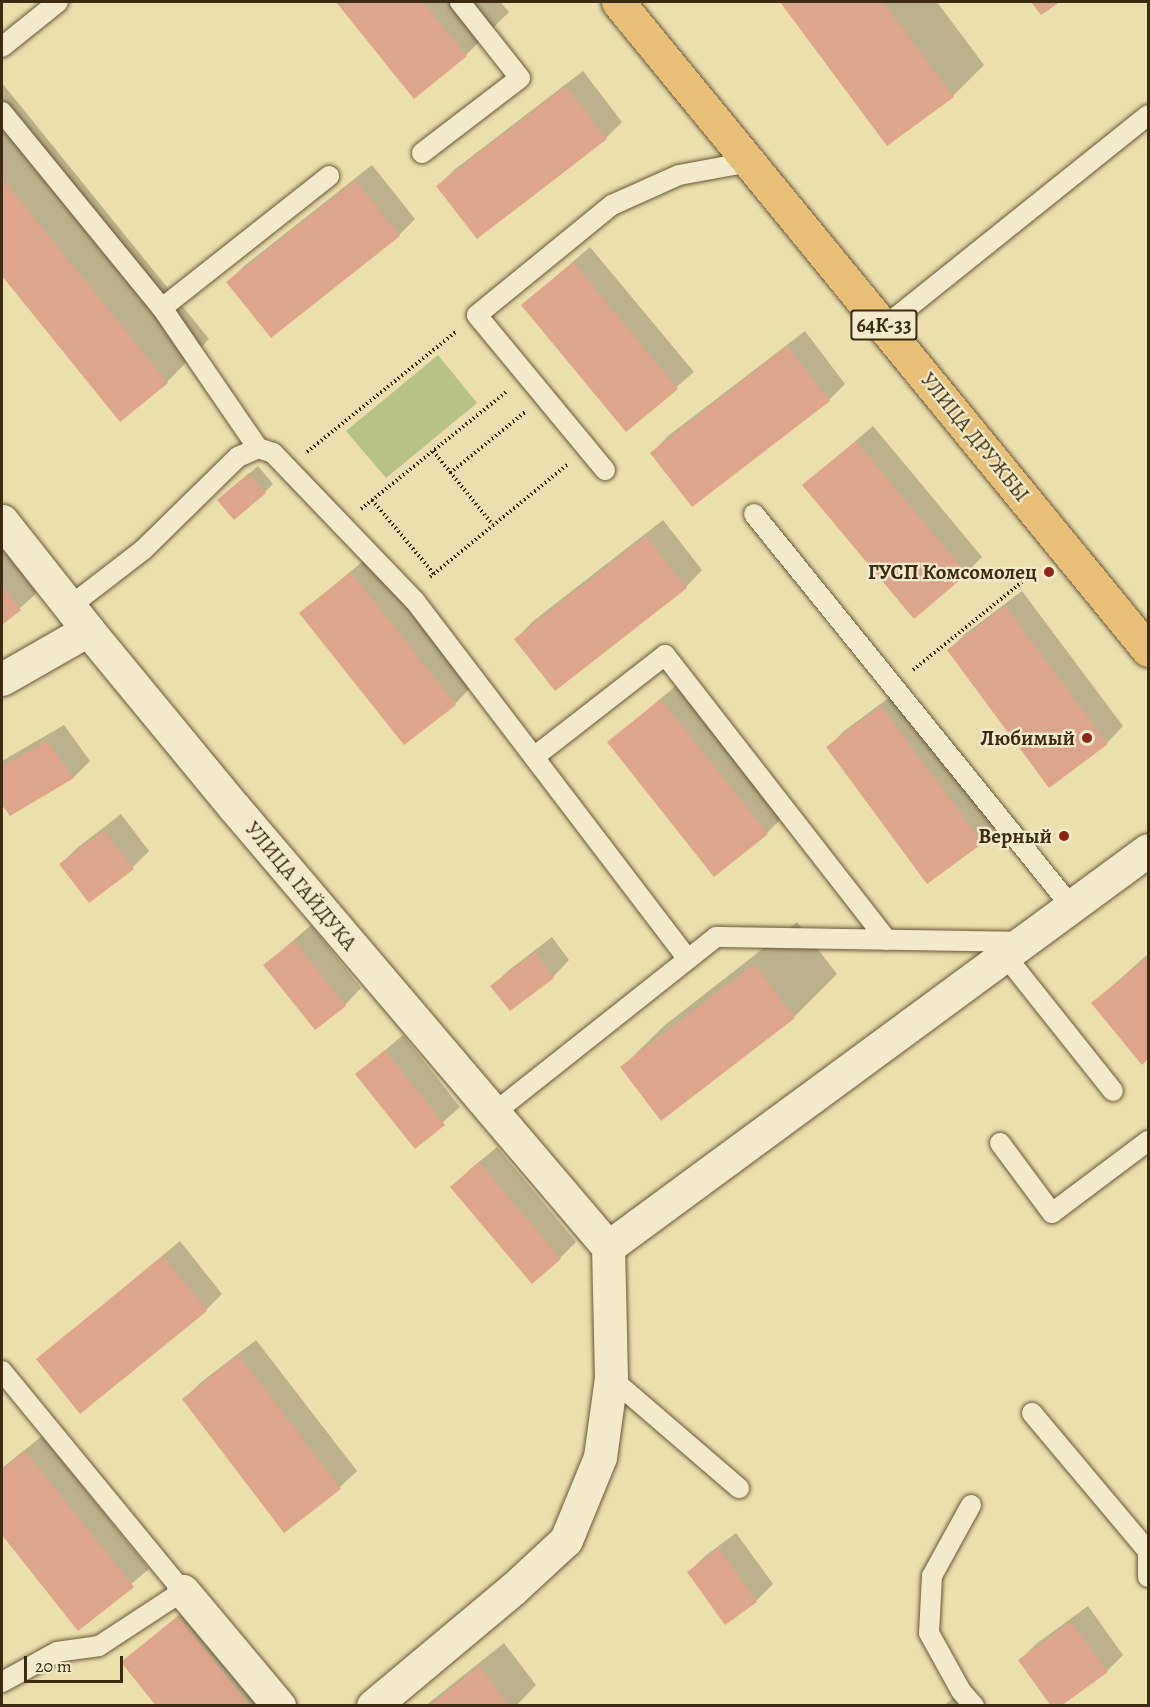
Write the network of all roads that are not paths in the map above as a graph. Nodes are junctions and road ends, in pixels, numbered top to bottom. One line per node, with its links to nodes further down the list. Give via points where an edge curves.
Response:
1 (58, 2): 4 (lane)
2 (460, 2): 7 (lane, via 520,78)
3 (618, 2): 8 (main road, УЛИЦА ДРУЖБЫ / 64К-33)
4 (2, 47)
5 (2, 112): 10 (lane)
6 (1149, 115): 11 (lane)
7 (422, 153)
8 (749, 162): 11 (main road, УЛИЦА ДРУЖБЫ / 64К-33); 13 (lane, via 679,175 612,205 477,315)
9 (329, 176): 10 (lane)
10 (162, 308): 12 (lane)
11 (885, 326): 17 (main road, УЛИЦА ДРУЖБЫ / 64К-33)
12 (258, 448): 16 (lane, via 238,457); 19 (lane, via 273,453 409,594)
13 (605, 470)
14 (754, 514): 21 (lane)
15 (2, 520): 16 (street, УЛИЦА ГАЙДУКА)
16 (78, 618): 18 (street); 26 (street, УЛИЦА ГАЙДУКА)
17 (1149, 650)
18 (2, 680)
19 (534, 757): 22 (lane, via 664,655); 24 (lane)
20 (1149, 850): 21 (street)
21 (1071, 906): 23 (street)
22 (887, 940): 23 (lane); 24 (lane, via 716,937)
23 (1012, 948): 25 (lane); 29 (street)
24 (688, 959): 26 (lane)
25 (1113, 1091)
26 (494, 1113): 29 (street, УЛИЦА ГАЙДУКА)
27 (1149, 1142): 28 (lane, via 1052,1213)
28 (1000, 1143)
29 (608, 1246): 31 (street)
30 (2, 1371): 36 (lane)
31 (611, 1378): 33 (lane); 39 (street, via 600,1457 566,1540)
32 (1032, 1413): 35 (lane, via 1148,1551)
33 (739, 1488)
34 (971, 1505): 40 (lane, via 932,1576 929,1633 961,1691)
35 (1149, 1577)
36 (183, 1591): 37 (lane, via 99,1646 57,1652); 38 (street)
37 (2, 1682)
38 (279, 1706)
39 (373, 1706)
40 (974, 1706)

